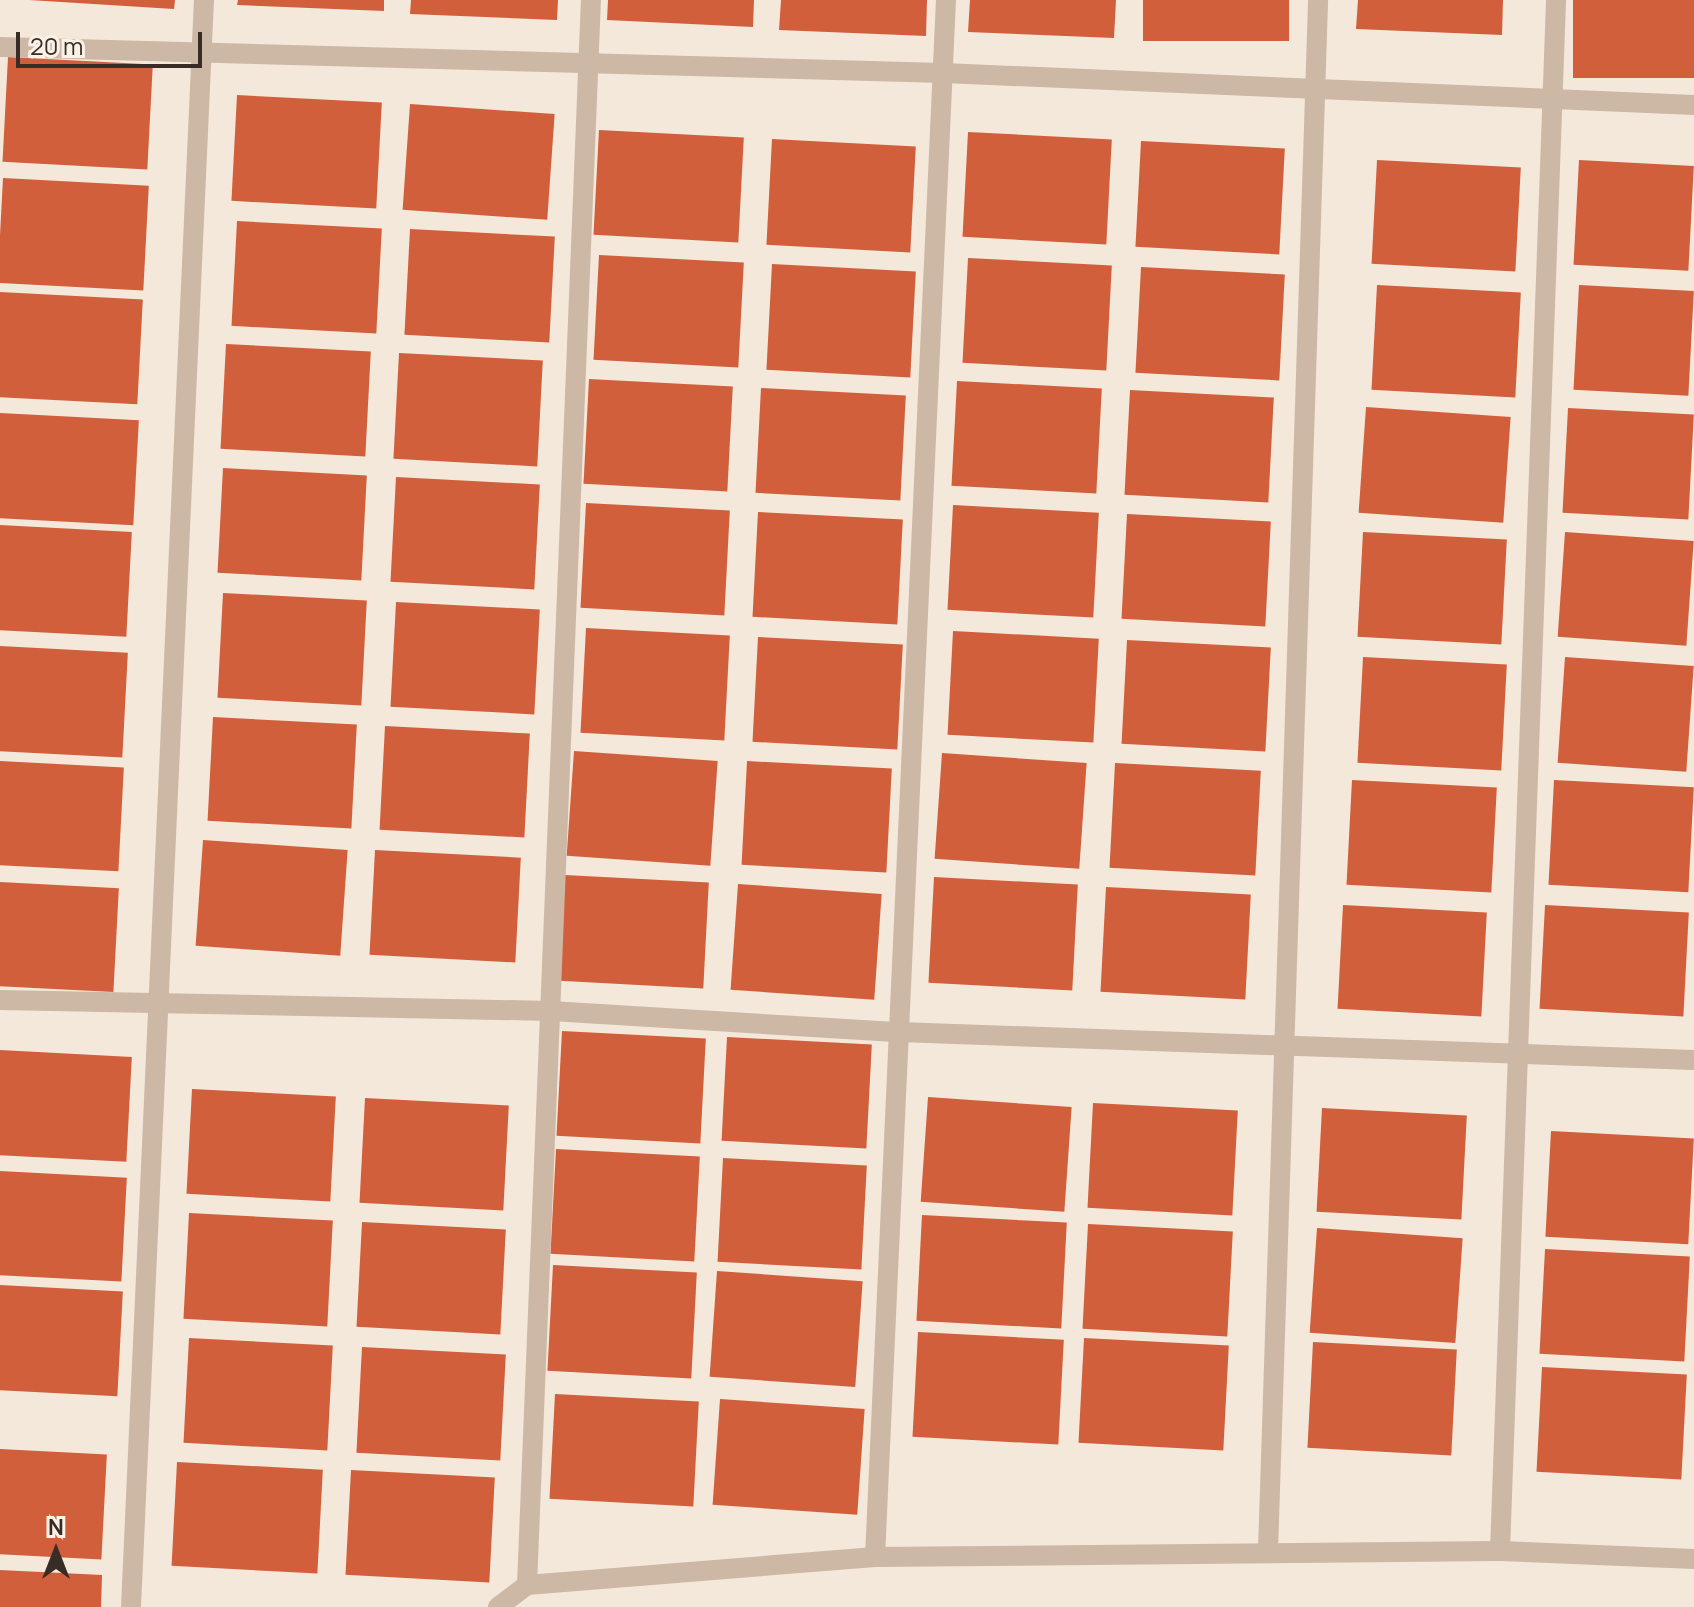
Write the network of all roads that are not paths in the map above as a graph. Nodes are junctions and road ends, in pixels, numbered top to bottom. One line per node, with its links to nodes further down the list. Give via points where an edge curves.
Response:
1 (204, 0): 7 (street)
2 (591, 0): 8 (street)
3 (946, 0): 9 (street)
4 (1318, 0): 10 (street)
5 (1556, 0): 11 (street)
6 (0, 47): 7 (street)
7 (201, 55): 8 (street); 14 (street)
8 (589, 61): 9 (street); 15 (street)
9 (943, 73): 10 (street); 16 (street)
10 (1315, 88): 11 (street); 17 (street)
11 (1552, 99): 12 (street); 18 (street)
12 (1694, 105)
13 (0, 1000): 14 (street)
14 (158, 1002): 15 (street); 25 (street)
15 (551, 1011): 16 (street); 24 (street)
16 (899, 1032): 17 (street); 22 (street)
17 (1284, 1046): 18 (street); 20 (street)
18 (1518, 1052): 19 (street); 21 (street)
19 (1694, 1060)
20 (1268, 1551): 21 (street); 22 (street)
21 (1500, 1551): 23 (street)
22 (875, 1557): 24 (street)
23 (1694, 1559)
24 (527, 1585): 26 (street)
25 (131, 1607)
26 (498, 1607)

